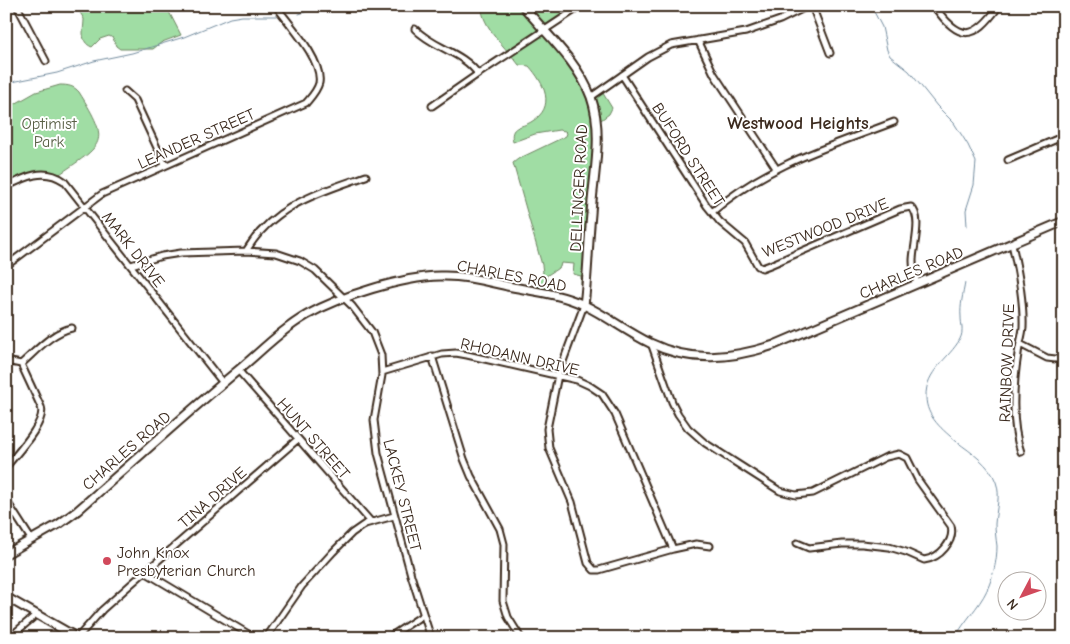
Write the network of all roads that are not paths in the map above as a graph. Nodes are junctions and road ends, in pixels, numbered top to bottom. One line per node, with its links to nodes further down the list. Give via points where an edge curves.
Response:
1 (17, 6): 12 (street)
2 (276, 6): 21 (street, LEANDER STREET, via 304,44 319,72 313,96 295,109)
3 (523, 6): 9 (street, DELLINGER ROAD)
4 (581, 6): 9 (street)
5 (810, 6): 10 (street, via 760,28); 11 (street)
6 (934, 6): 7 (street, via 948,24 966,33 978,30)
7 (999, 6)
8 (415, 29): 13 (street)
9 (544, 30): 13 (street); 16 (street, DELLINGER ROAD, via 579,74)
10 (698, 40): 14 (street, via 671,45); 22 (street, via 714,74)
11 (830, 53)
12 (46, 61)
13 (478, 74): 17 (street)
14 (622, 75): 16 (street); 26 (street, BUFORD STREET)
15 (125, 91): 21 (street, via 135,100)
16 (591, 97): 35 (street, DELLINGER ROAD, via 597,123)
17 (432, 106)
18 (894, 122): 22 (street)
19 (1064, 136): 20 (street)
20 (1008, 160)
21 (165, 165): 25 (street, LEANDER STREET, via 102,194)
22 (776, 168): 26 (street)
23 (366, 176): 29 (street, via 294,204 271,221)
24 (6, 187): 25 (street, MARK DRIVE, via 36,174 57,176)
25 (85, 206): 30 (street, MARK DRIVE); 31 (street, LEANDER STREET)
26 (712, 212): 32 (street, BUFORD STREET, via 745,243)
27 (1064, 221): 28 (street, CHARLES ROAD)
28 (1012, 244): 33 (street, CHARLES ROAD); 38 (street, RAINBOW DRIVE, via 1022,308)
29 (246, 251): 30 (street, LACKEY STREET, via 170,254); 34 (street, LACKEY STREET, via 276,253 300,261 323,276)
30 (131, 265): 46 (street, MARK DRIVE)
31 (6, 266)
32 (758, 266): 33 (street, WESTWOOD DRIVE, via 770,265 911,207 916,218 913,266)
33 (917, 284): 37 (street, CHARLES ROAD, via 774,346 746,354 700,357)
34 (344, 298): 35 (street, CHARLES ROAD, via 407,280 441,276 474,279); 43 (street, CHARLES ROAD, via 299,320); 44 (street, LACKEY STREET, via 364,320 378,344)
35 (584, 305): 37 (street, CHARLES ROAD); 45 (street)
36 (72, 328): 42 (street, via 54,335)
37 (651, 343): 54 (street, via 672,402 683,421 705,443 780,491 804,494 820,490 886,456 899,454 909,462 953,533 947,545 924,560 889,547 842,544 809,548)
38 (1020, 344): 40 (street, via 1047,358); 48 (street, RAINBOW DRIVE, via 1014,422)
39 (432, 356): 44 (street, RHODANN DRIVE); 45 (street, RHODANN DRIVE, via 456,353); 68 (street, via 464,460 500,529 504,544 503,601 508,617)
40 (1064, 360)
41 (6, 363): 42 (street)
42 (20, 364): 49 (street, via 43,414)
43 (238, 370): 46 (street, CHARLES ROAD); 47 (street, HUNT STREET)
44 (382, 372): 51 (street, LACKEY STREET, via 375,430)
45 (558, 375): 56 (street, RHODANN DRIVE, via 590,386 602,394 610,406); 56 (street, via 547,429 548,443 572,502 590,568 599,570)
46 (223, 383): 53 (street, CHARLES ROAD, via 77,511)
47 (298, 439): 52 (street, HUNT STREET); 58 (street, TINA DRIVE)
48 (1021, 452)
49 (6, 467)
50 (6, 500): 53 (street)
51 (394, 516): 52 (street); 61 (street, LACKEY STREET)
52 (371, 522): 65 (street, via 360,526 324,561 292,599)
53 (31, 539): 57 (street, CHARLES ROAD)
54 (796, 543)
55 (710, 546): 56 (street, via 696,544)
56 (673, 549)
57 (6, 554)
58 (144, 572): 63 (street, TINA DRIVE, via 102,610); 64 (street)
59 (6, 597): 60 (street)
60 (37, 614): 62 (street); 63 (street)
61 (423, 615): 66 (street); 67 (street, LACKEY STREET)
62 (9, 638)
63 (78, 638)
64 (255, 638)
65 (266, 638)
66 (388, 638)
67 (431, 638)
68 (522, 638)

